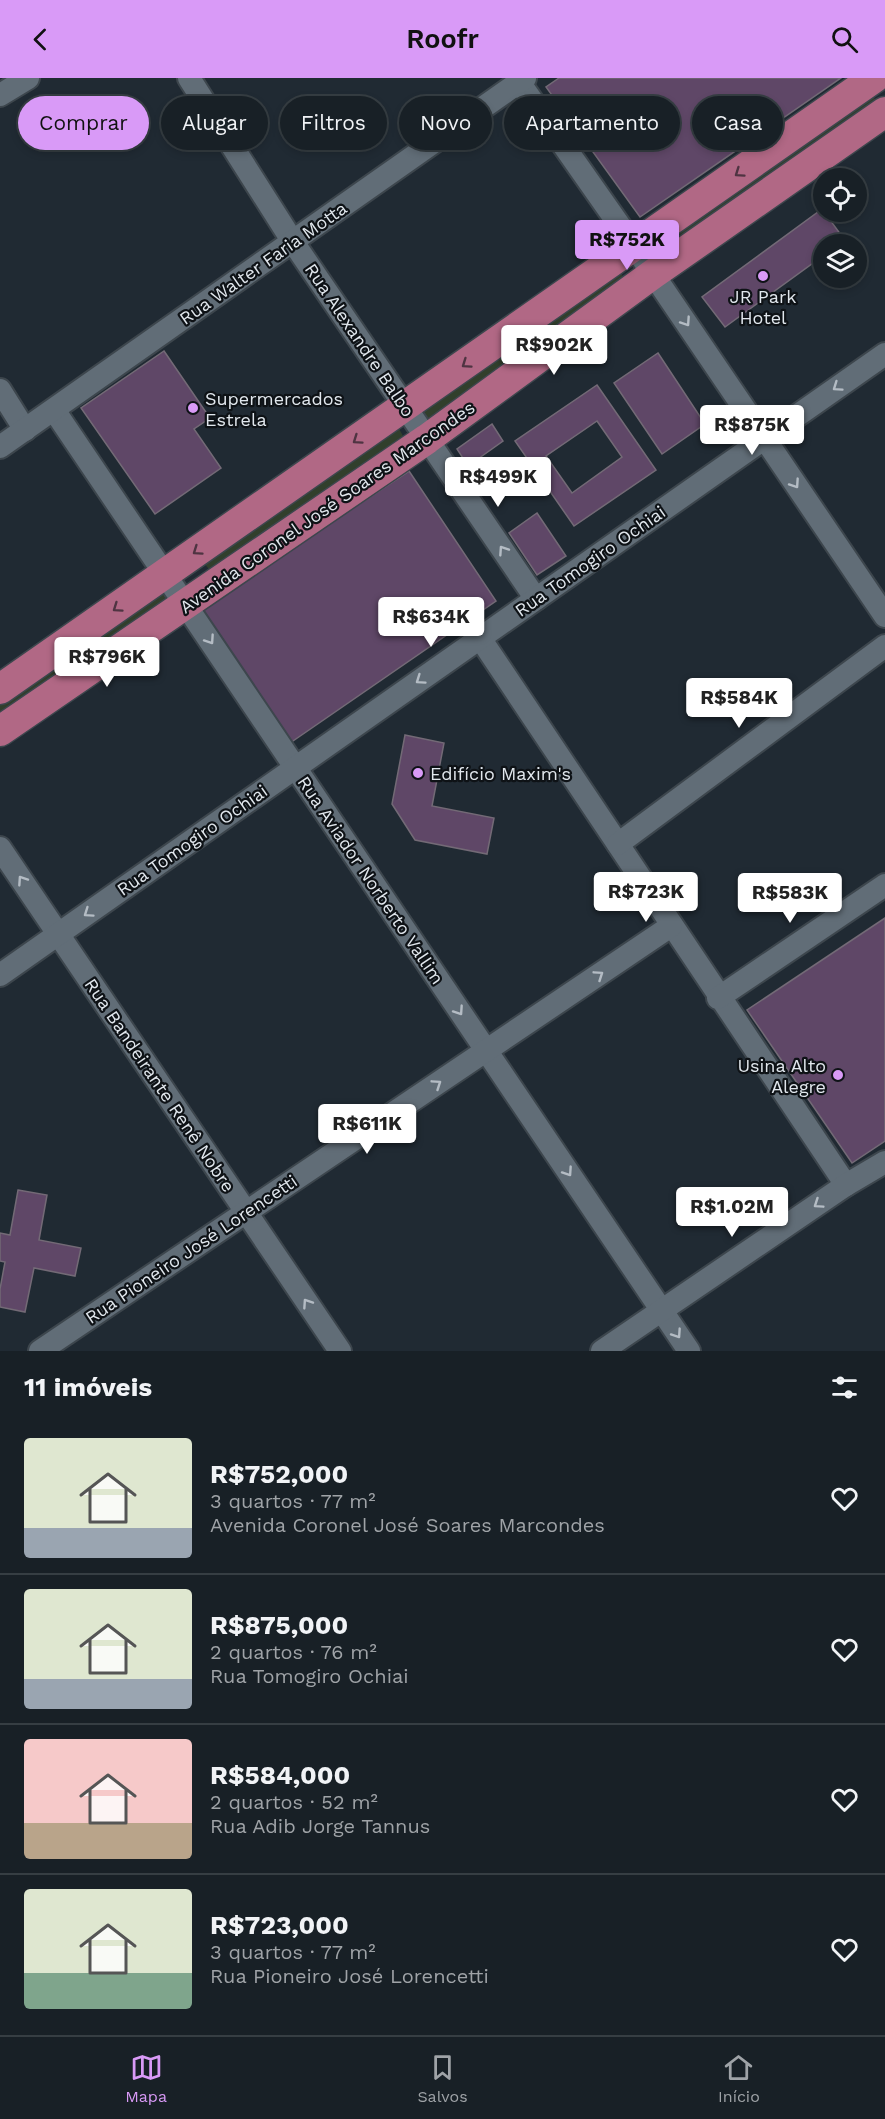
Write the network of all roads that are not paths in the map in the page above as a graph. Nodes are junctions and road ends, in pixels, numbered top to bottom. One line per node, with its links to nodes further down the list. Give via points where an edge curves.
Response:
1 (28, 78): 5 (street)
2 (189, 78): 7 (street, Rua Alexandre Balbo)
3 (522, 80): 7 (street, Rua Walter Faria Motta); 8 (street)
4 (876, 83): 8 (main road, one-way to 8)
5 (0, 95)
6 (885, 112): 9 (main road, Avenida Coronel José Soares Marcondes)
7 (293, 242): 12 (street, Rua Alexandre Balbo); 13 (street, Rua Walter Faria Motta)
8 (634, 246): 9 (street); 12 (main road, one-way to 12)
9 (653, 274): 15 (street, one-way to 15); 16 (main road, Avenida Coronel José Soares Marcondes)
10 (885, 354): 15 (street, Rua Tomogiro Ochiai, one-way to 15)
11 (0, 390): 14 (street)
12 (405, 406): 16 (street, Rua Alexandre Balbo); 18 (main road, one-way to 18)
13 (54, 410): 14 (street, Rua Walter Faria Motta); 18 (street, Rua Aviador Norberto Vallim)
14 (25, 430): 17 (street, Rua Walter Faria Motta)
15 (764, 438): 19 (street, Rua Tomogiro Ochiai); 21 (street, one-way to 21)
16 (427, 439): 19 (street, Rua Alexandre Balbo, one-way to 16); 20 (main road, Avenida Coronel José Soares Marcondes)
17 (0, 447)
18 (165, 574): 20 (street, Rua Aviador Norberto Vallim); 24 (main road, one-way to 24)
19 (536, 599): 22 (street, Rua Tomogiro Ochiai)
20 (186, 605): 25 (main road, Avenida Coronel José Soares Marcondes); 26 (street, Rua Aviador Norberto Vallim, one-way to 26)
21 (885, 616)
22 (480, 638): 26 (street, Rua Tomogiro Ochiai, one-way to 26); 27 (street)
23 (885, 646): 27 (street)
24 (0, 689)
25 (0, 730)
26 (295, 768): 31 (street, Rua Tomogiro Ochiai, one-way to 31); 34 (street, Rua Aviador Norberto Vallim, one-way to 34)
27 (618, 844): 30 (street)
28 (0, 848): 31 (street, Rua Bandeirante Renê Nobre, one-way to 28)
29 (885, 885): 33 (street)
30 (671, 926): 33 (street); 34 (street, Rua Pioneiro José Lorencetti, one-way to 30)
31 (58, 934): 32 (street, Rua Tomogiro Ochiai); 37 (street, Rua Bandeirante Renê Nobre)
32 (0, 975)
33 (718, 998): 36 (street)
34 (486, 1051): 37 (street, Rua Pioneiro José Lorencetti, one-way to 34); 38 (street, Rua Aviador Norberto Vallim, one-way to 38)
35 (885, 1162): 36 (street)
36 (846, 1185): 38 (street, one-way to 38)
37 (246, 1212): 39 (street, Rua Pioneiro José Lorencetti); 40 (street, Rua Bandeirante Renê Nobre, one-way to 37)
38 (662, 1311): 41 (street); 42 (street, Rua Aviador Norberto Vallim, one-way to 42)
39 (40, 1351)
40 (340, 1351)
41 (602, 1351)
42 (689, 1351)

